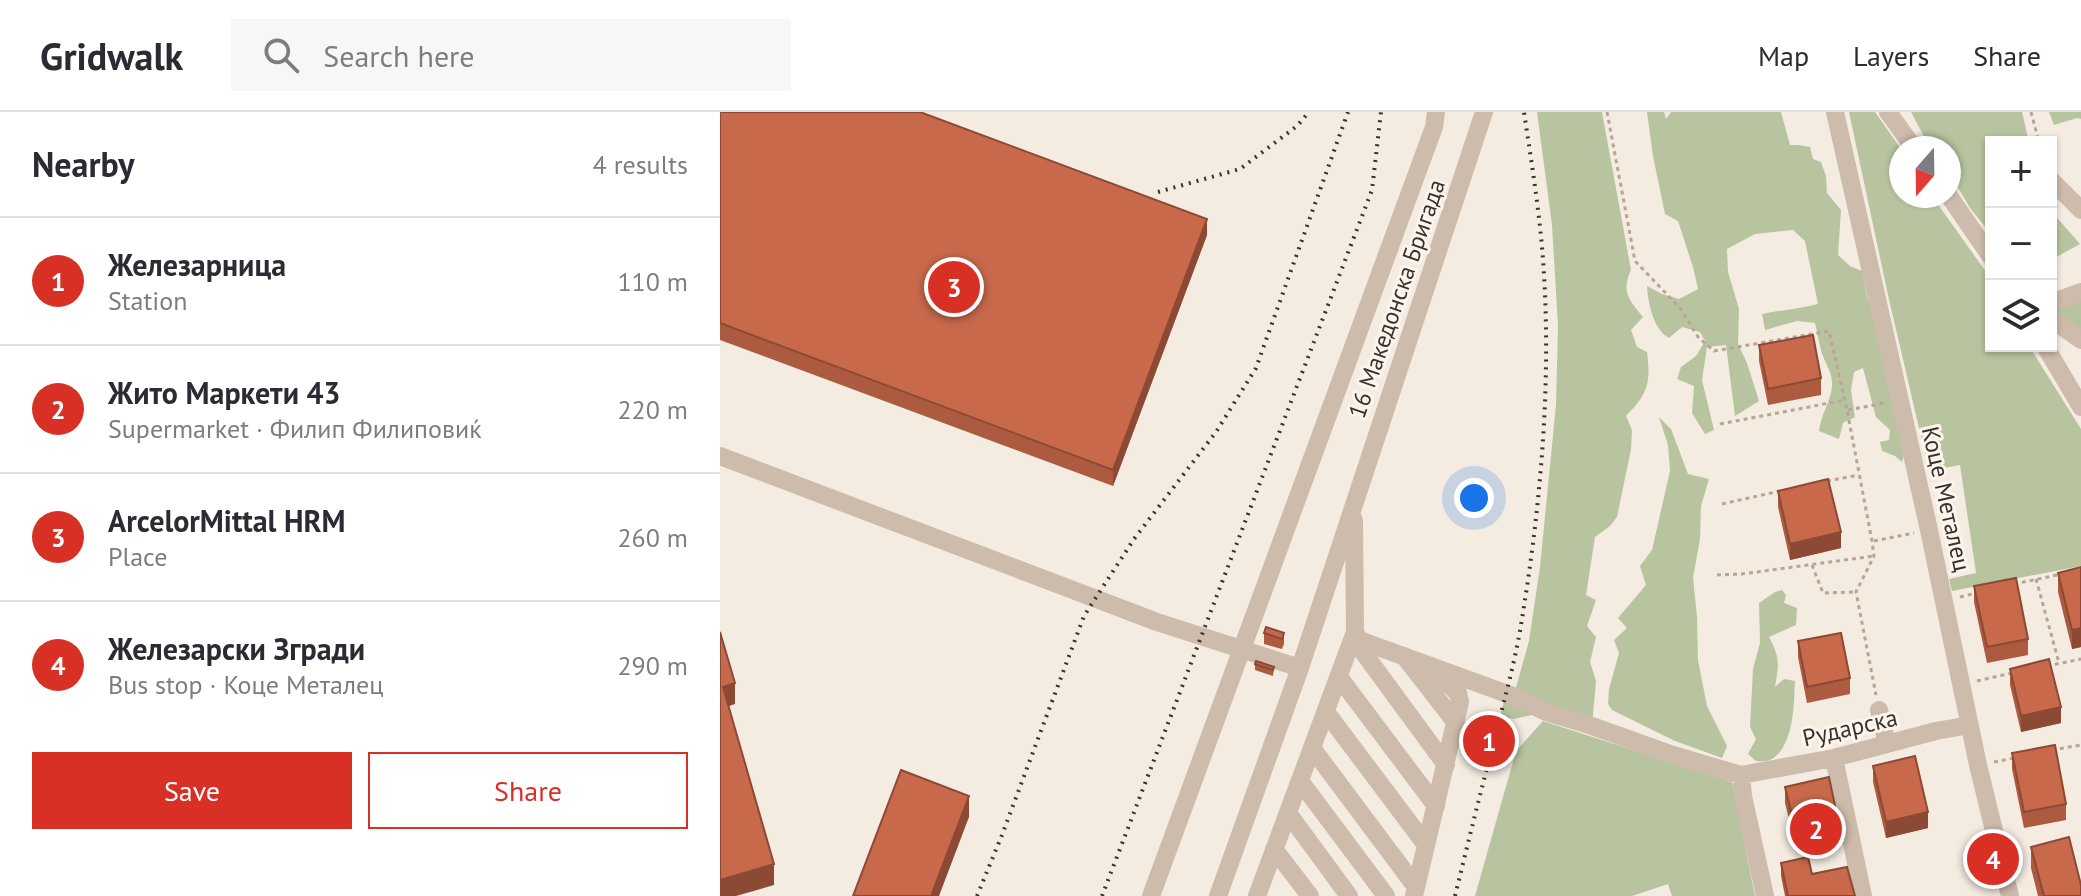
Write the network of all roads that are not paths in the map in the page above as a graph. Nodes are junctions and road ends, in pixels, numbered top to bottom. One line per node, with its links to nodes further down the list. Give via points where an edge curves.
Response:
1 (1436, 112): 19 (street)
2 (1484, 112): 17 (street, 16 Македонска Бригада)
3 (1835, 112): 27 (street, Коце Металец)
4 (1888, 112): 5 (street)
5 (1905, 136)
6 (2057, 186): 8 (street)
7 (1957, 208): 9 (street)
8 (2081, 210)
9 (1985, 248)
10 (2081, 292): 11 (street)
11 (2057, 301)
12 (2057, 323): 13 (street)
13 (2081, 340)
14 (2049, 352): 15 (street)
15 (2081, 407)
16 (720, 456): 19 (street)
17 (1354, 502): 18 (street); 22 (street, 16 Македонска Бригада)
18 (1357, 636): 20 (street); 23 (street); 31 (street, via 1363,652)
19 (1242, 651): 22 (street); 40 (street)
20 (1404, 656): 21 (street); 26 (street)
21 (1426, 664): 26 (street, via 1458,693); 32 (street, via 1546,712)
22 (1300, 668): 41 (street, 16 Македонска Бригада)
23 (1339, 677): 25 (street); 34 (street)
24 (1879, 710): 28 (street)
25 (1326, 712): 29 (street); 36 (street)
26 (1456, 723): 31 (street)
27 (1970, 725): 28 (street, Рударска); 47 (street, Коце Металец)
28 (1887, 744): 30 (street, Рударска)
29 (1312, 748): 33 (street); 38 (street)
30 (1834, 758): 32 (street, Рударска); 46 (street)
31 (1446, 765): 34 (street)
32 (1741, 775): 45 (street)
33 (1300, 781): 35 (street); 44 (street)
34 (1436, 806): 36 (street)
35 (1288, 813): 37 (street); 43 (street)
36 (1426, 845): 38 (street)
37 (1274, 849): 39 (street); 42 (street)
38 (1415, 891)
39 (1263, 892)
40 (1151, 896)
41 (1218, 896)
42 (1310, 896)
43 (1349, 896)
44 (1386, 896)
45 (1765, 896)
46 (1863, 896)
47 (2010, 896)

